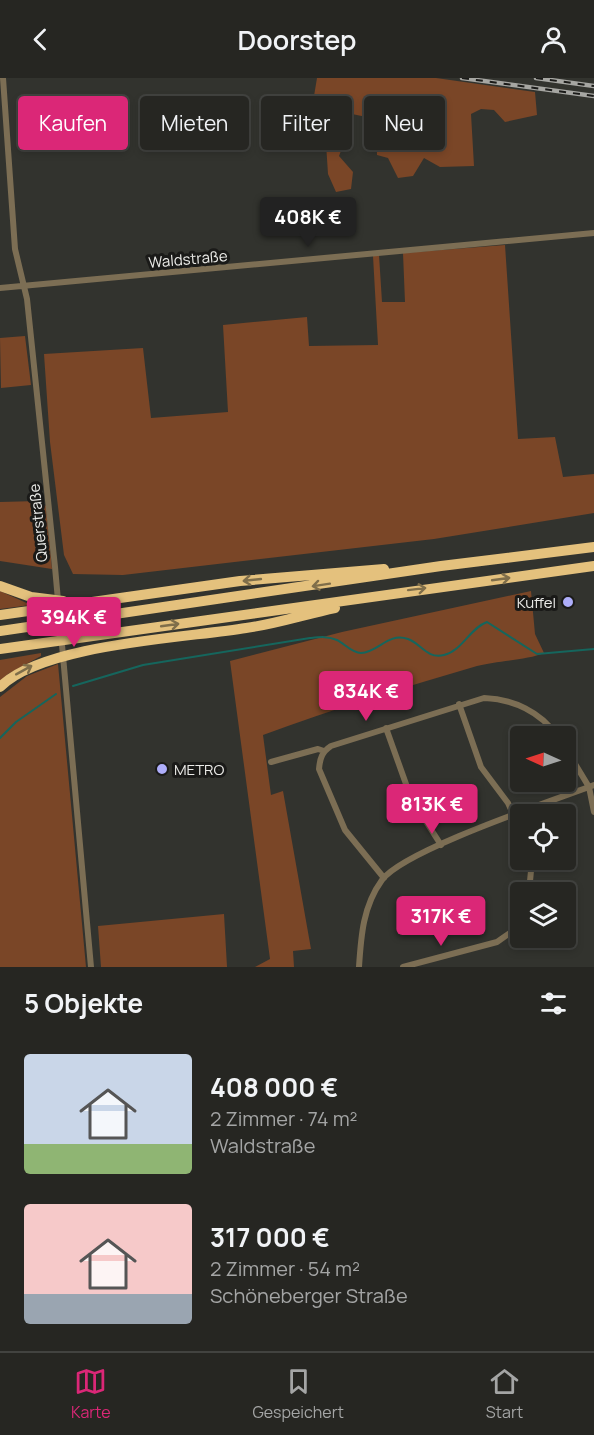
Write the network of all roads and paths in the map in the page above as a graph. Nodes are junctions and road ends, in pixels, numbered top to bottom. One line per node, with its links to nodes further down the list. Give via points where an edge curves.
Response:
1 (3, 78): 3 (street, Querstraße, via 15,249)
2 (594, 233): 3 (street, Waldstraße)
3 (24, 285): 4 (street, Waldstraße); 29 (street, Querstraße, via 55,567)
4 (0, 288)
5 (594, 547): 6 (highway)
6 (441, 566): 10 (highway, one-way to 10, via 290,575); 12 (highway, one-way to 12)
7 (594, 566): 9 (highway, one-way to 7)
8 (0, 586): 10 (highway)
9 (392, 593): 13 (highway, one-way to 9); 14 (highway, one-way to 9, via 23,670 51,658 249,628)
10 (50, 605): 11 (highway)
11 (0, 615)
12 (0, 632)
13 (0, 649)
14 (0, 687)
15 (459, 704): 16 (street, via 484,698 512,703); 17 (street); 23 (street, via 481,768)
16 (547, 726)
17 (386, 728): 18 (street); 26 (street, via 411,798)
18 (324, 751): 19 (street, via 318,749); 27 (street, via 320,769 345,830)
19 (271, 762)
20 (576, 764): 21 (street)
21 (591, 786): 22 (street); 24 (street)
22 (550, 804)
23 (510, 807)
24 (594, 812)
25 (510, 818): 26 (street)
26 (441, 845): 27 (street, via 418,854)
27 (384, 878): 30 (street, via 365,916)
28 (510, 933): 31 (street, via 497,942)
29 (91, 967)
30 (359, 967)
31 (403, 967)

